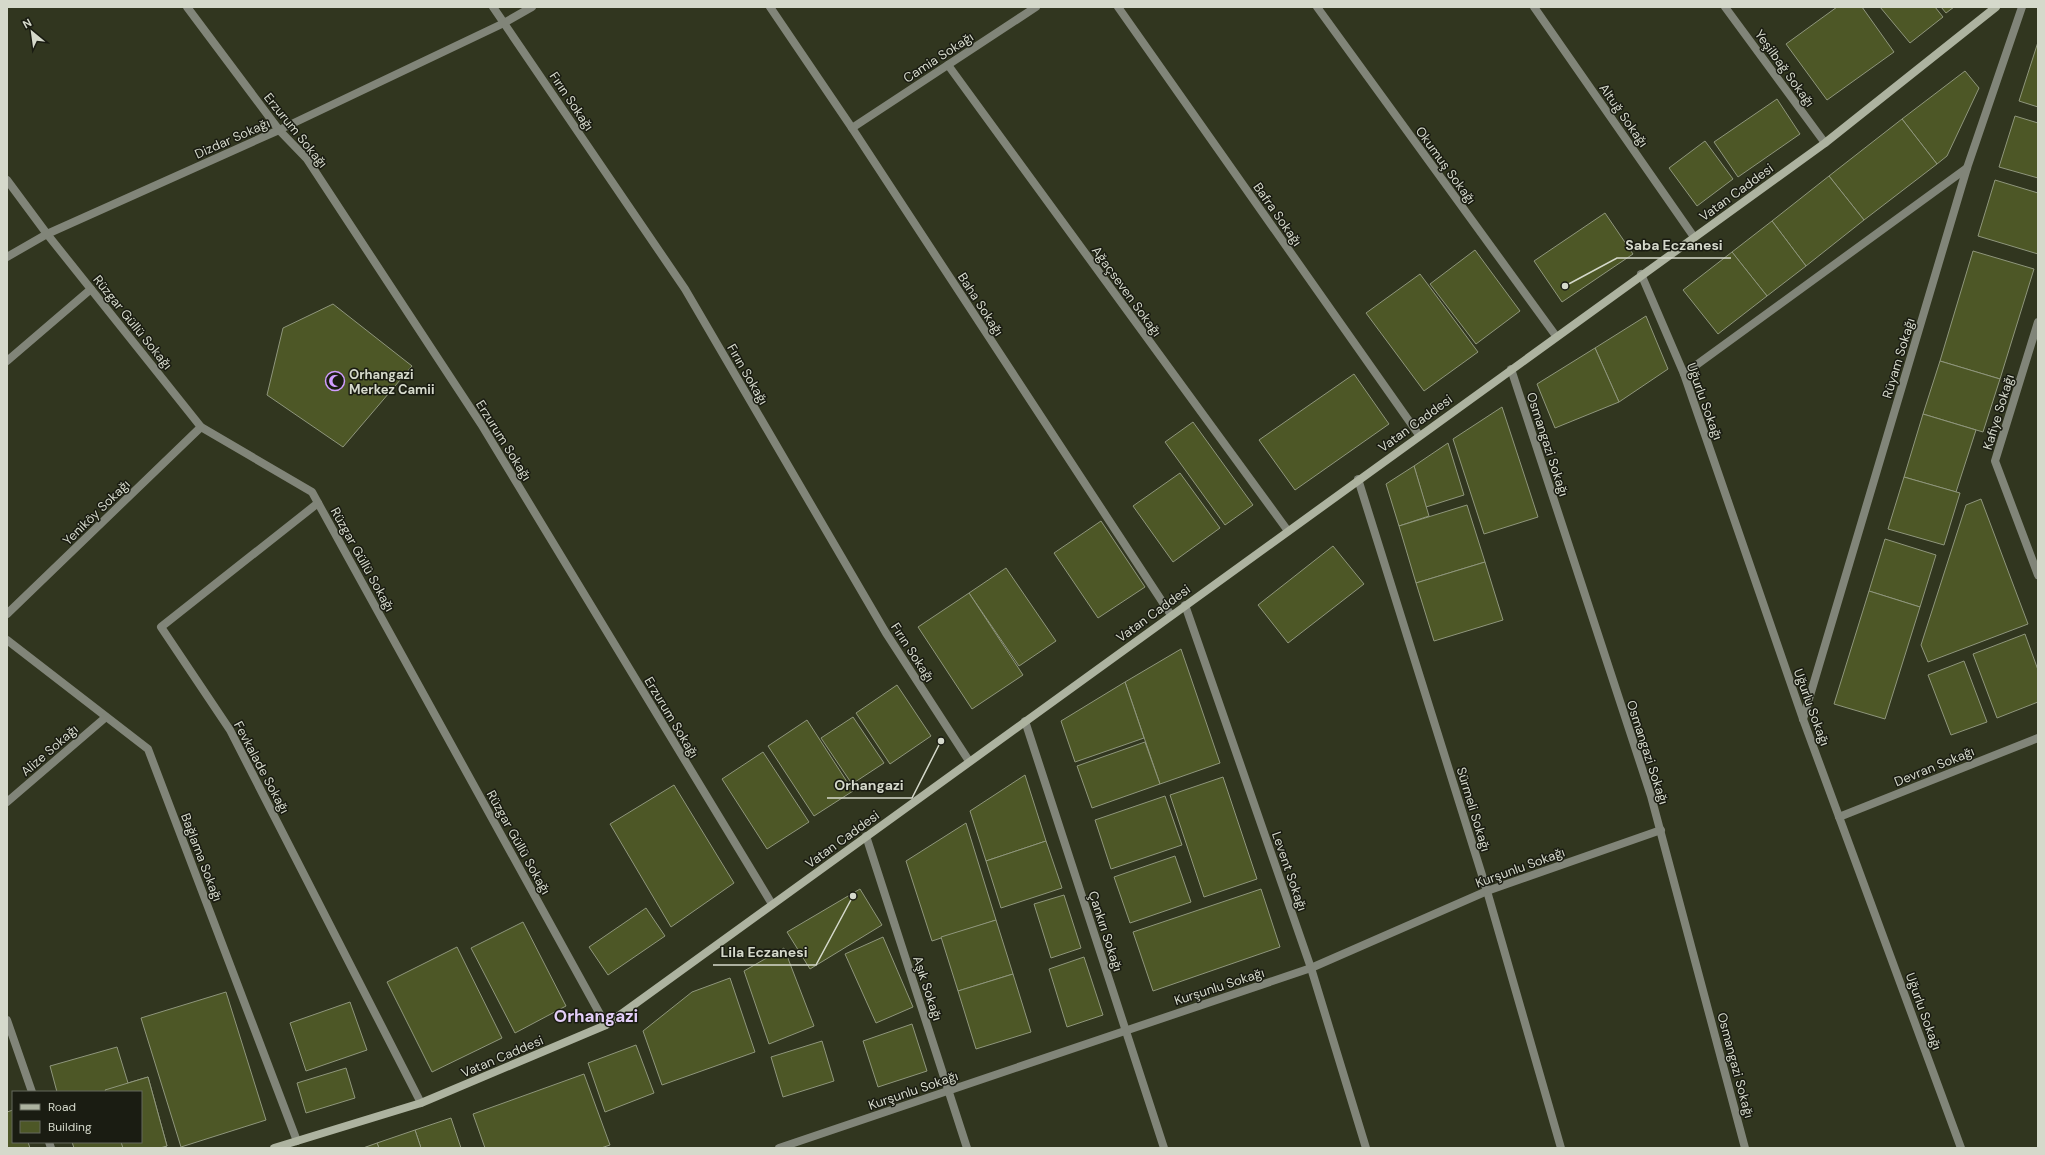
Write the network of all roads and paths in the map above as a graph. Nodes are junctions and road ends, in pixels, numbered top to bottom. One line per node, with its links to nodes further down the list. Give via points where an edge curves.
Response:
1 (187, 7): 15 (street, Erzurum Sokağı)
2 (493, 7): 12 (street, Fırın Sokağı)
3 (532, 7): 12 (street, Dizdar Sokağı)
4 (770, 7): 14 (street, Baha Sokağı)
5 (1036, 7): 13 (street, Camia Sokağı)
6 (1118, 7): 30 (street, Bafra Sokağı)
7 (1317, 7): 25 (street, Okumuş Sokağı)
8 (1534, 7): 20 (street, Altuğ Sokağı)
9 (1725, 7): 16 (street, Yeşilbağ Sokağı)
10 (1996, 7): 16 (street, Vatan Caddesi)
11 (2022, 7): 17 (street, Rüyam Sokağı)
12 (504, 22): 15 (street, Dizdar Sokağı); 43 (street, Fırın Sokağı, via 685,289 886,633)
13 (948, 65): 14 (street, Camia Sokağı); 33 (street, Ağaçseven Sokağı)
14 (852, 128): 37 (street, Baha Sokağı)
15 (279, 130): 19 (street, Dizdar Sokağı); 49 (street, Erzurum Sokağı, via 307,159 481,424)
16 (1825, 143): 20 (street, Vatan Caddesi)
17 (1967, 168): 28 (street); 40 (street, Rüyam Sokağı)
18 (7, 180): 19 (street, Rüzgar Güllü Sokağı)
19 (47, 234): 21 (street, Dizdar Sokağı); 23 (street, Rüzgar Güllü Sokağı)
20 (1694, 237): 22 (street, Vatan Caddesi)
21 (7, 257)
22 (1642, 274): 25 (street, Vatan Caddesi); 28 (street, Uğurlu Sokağı)
23 (91, 289): 26 (street); 29 (street, Rüzgar Güllü Sokağı)
24 (2038, 322): 34 (street, Kafiye Sokağı, via 1996,461)
25 (1556, 336): 27 (street, Vatan Caddesi)
26 (7, 361)
27 (1511, 369): 30 (street, Vatan Caddesi); 46 (street, Osmangazi Sokağı)
28 (1684, 374): 40 (street, Uğurlu Sokağı)
29 (201, 427): 32 (street, Rüzgar Güllü Sokağı, via 312,492); 36 (street, Yeniköy Sokağı)
30 (1419, 436): 31 (street, Vatan Caddesi)
31 (1358, 480): 33 (street, Vatan Caddesi); 48 (street, Sürmeli Sokağı)
32 (318, 503): 52 (street, Rüzgar Güllü Sokağı); 56 (street, Fevkalade Sokağı, via 161,626 230,730)
33 (1288, 531): 35 (street, Vatan Caddesi)
34 (2038, 576)
35 (1185, 605): 37 (street, Vatan Caddesi); 50 (street, Levent Sokağı)
36 (7, 614)
37 (1171, 615): 41 (street, Vatan Caddesi)
38 (7, 640): 39 (street, Bağlama Sokağı)
39 (106, 716): 44 (street, Alize Sokağı); 57 (street, Bağlama Sokağı, via 148,749)
40 (1803, 719): 45 (street, Uğurlu Sokağı)
41 (1025, 721): 43 (street, Vatan Caddesi); 53 (street, Çankırı Sokağı)
42 (2038, 738): 45 (street, Devran Sokağı)
43 (969, 761): 47 (street, Vatan Caddesi)
44 (7, 802)
45 (1839, 817): 65 (street, Uğurlu Sokağı)
46 (1661, 830): 48 (street, Kurşunlu Sokağı); 64 (street, Osmangazi Sokağı)
47 (866, 836): 49 (street, Vatan Caddesi); 55 (street, Aşık Sokağı)
48 (1487, 891): 50 (street, Kurşunlu Sokağı); 63 (street, Sürmeli Sokağı)
49 (772, 904): 52 (street, Vatan Caddesi)
50 (1311, 968): 53 (street, Kurşunlu Sokağı); 62 (street, Levent Sokağı)
51 (7, 1020): 54 (street)
52 (606, 1024): 56 (street, Vatan Caddesi)
53 (1125, 1030): 55 (street, Kurşunlu Sokağı); 61 (street, Çankırı Sokağı)
54 (32, 1091)
55 (948, 1091): 59 (street, Kurşunlu Sokağı); 60 (street, Aşık Sokağı)
56 (421, 1104): 57 (street, Vatan Caddesi)
57 (297, 1141): 58 (street, Vatan Caddesi)
58 (274, 1148)
59 (779, 1148)
60 (967, 1148)
61 (1164, 1148)
62 (1366, 1148)
63 (1561, 1148)
64 (1745, 1148)
65 (1961, 1148)

